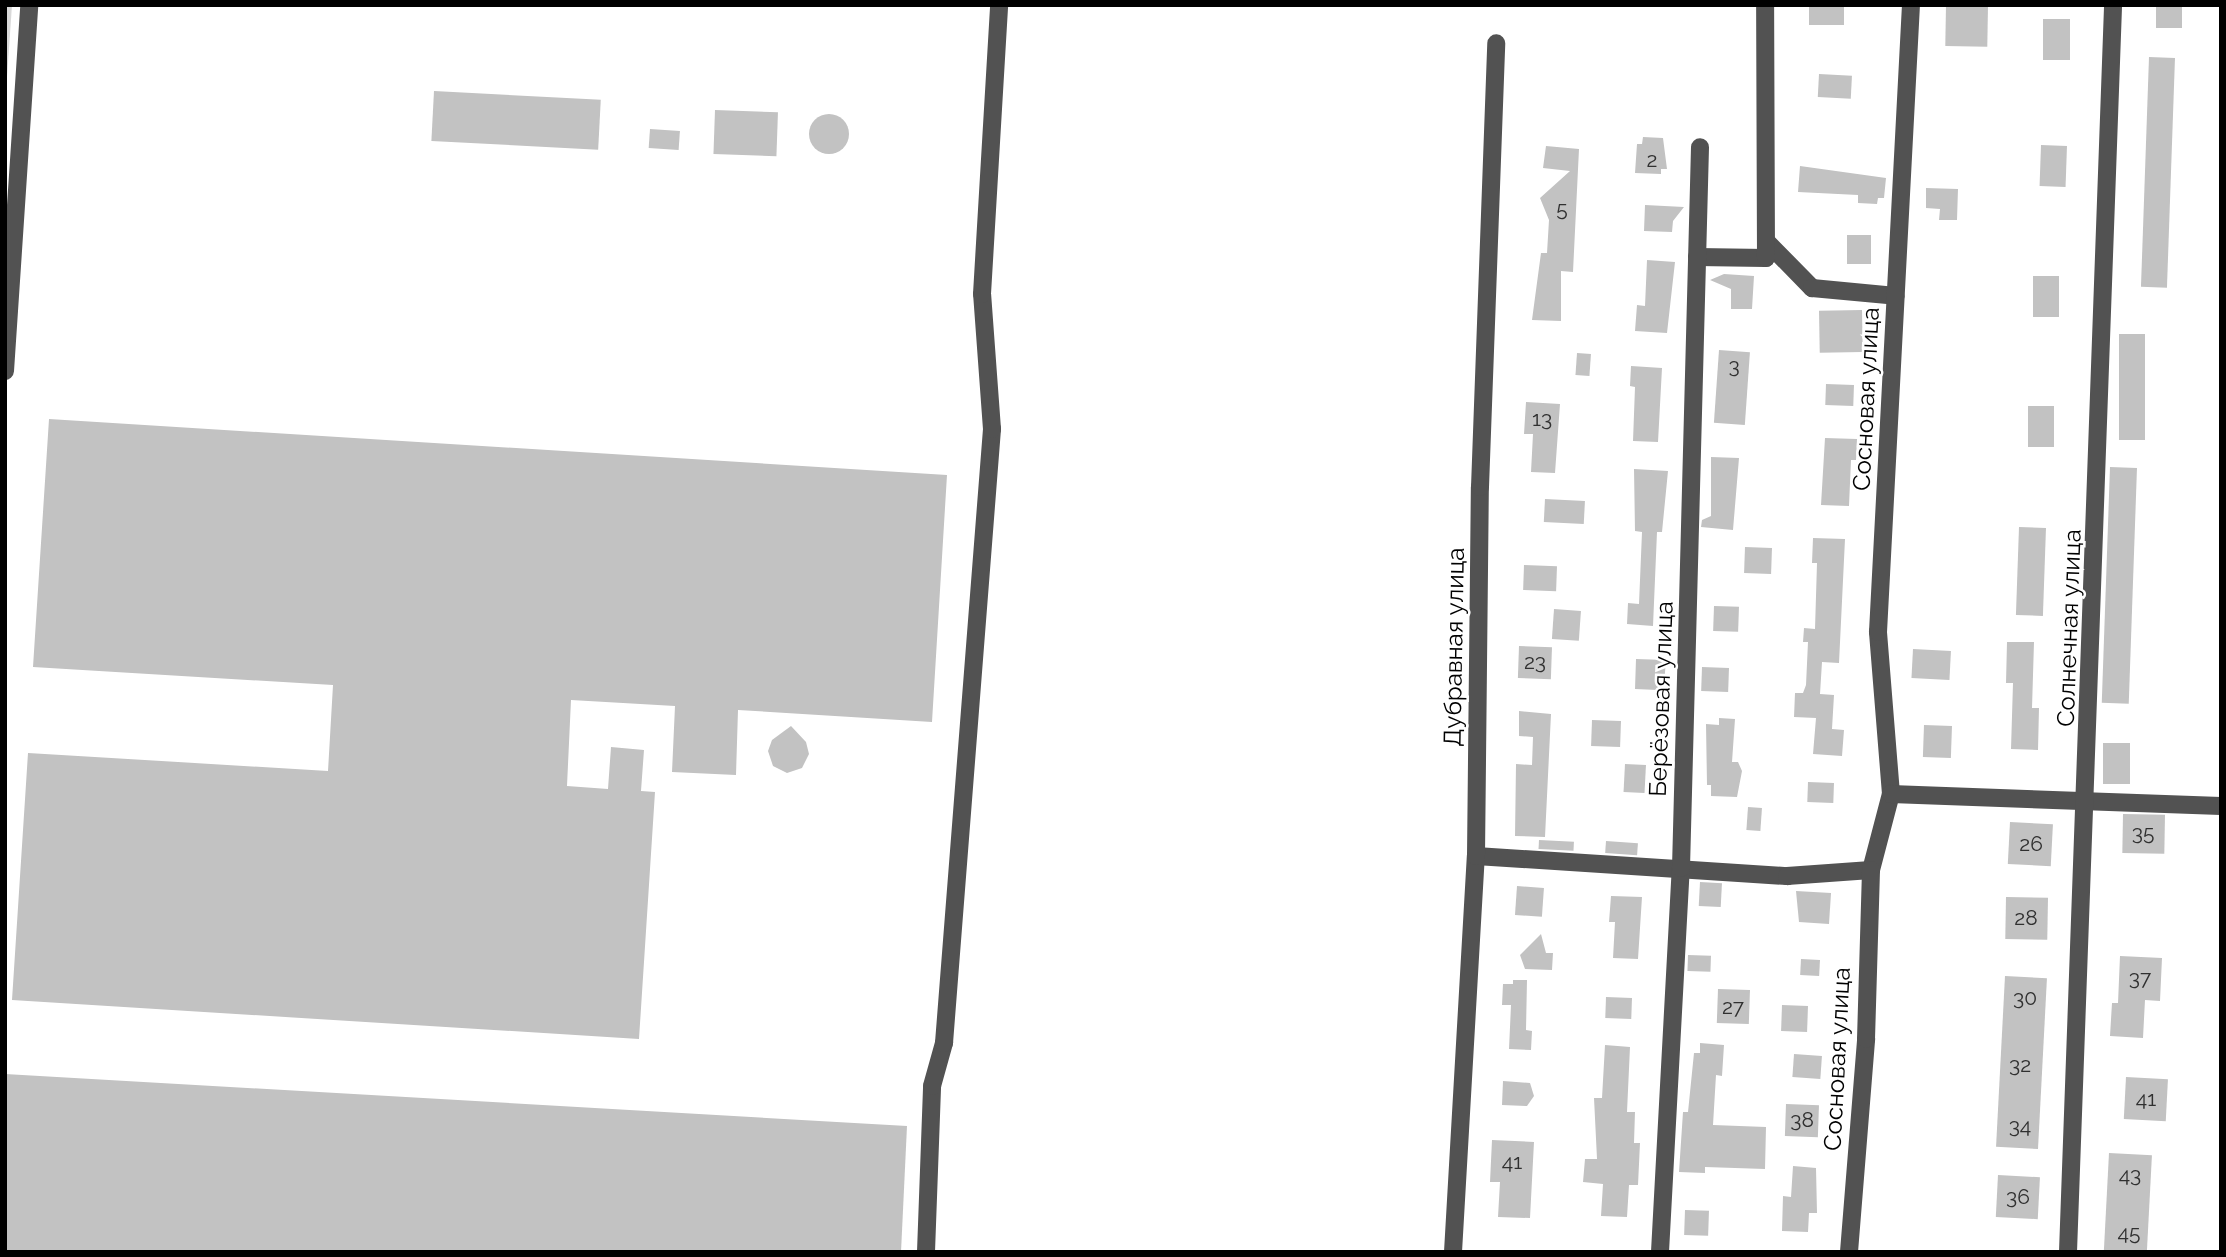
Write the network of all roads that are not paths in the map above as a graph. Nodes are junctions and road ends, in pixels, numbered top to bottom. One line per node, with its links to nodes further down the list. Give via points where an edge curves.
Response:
1 (29, 5): 11 (street)
2 (999, 5): 18 (street, via 982,295 992,429 944,1043 932,1086)
3 (1765, 5): 8 (street)
4 (1911, 5): 10 (street, Сосновая улица)
5 (2113, 5): 13 (street, Солнечная улица)
6 (1496, 43): 15 (street, Дубравная улица, via 1480,487)
7 (1700, 147): 9 (street, Берёзовая улица)
8 (1766, 249): 9 (street); 10 (street, via 1812,288)
9 (1697, 257): 16 (street, Берёзовая улица)
10 (1896, 296): 12 (street, Сосновая улица, via 1878,632)
11 (5, 370)
12 (1891, 794): 13 (street); 17 (street, Сосновая улица)
13 (2088, 801): 14 (street); 22 (street, Солнечная улица)
14 (2221, 806)
15 (1476, 856): 16 (street); 19 (street, Дубравная улица)
16 (1681, 868): 17 (street, via 1787,876); 20 (street, Берёзовая улица)
17 (1871, 870): 21 (street, Сосновая улица, via 1866,1039)
18 (926, 1252)
19 (1453, 1252)
20 (1660, 1252)
21 (1849, 1252)
22 (2068, 1252)

